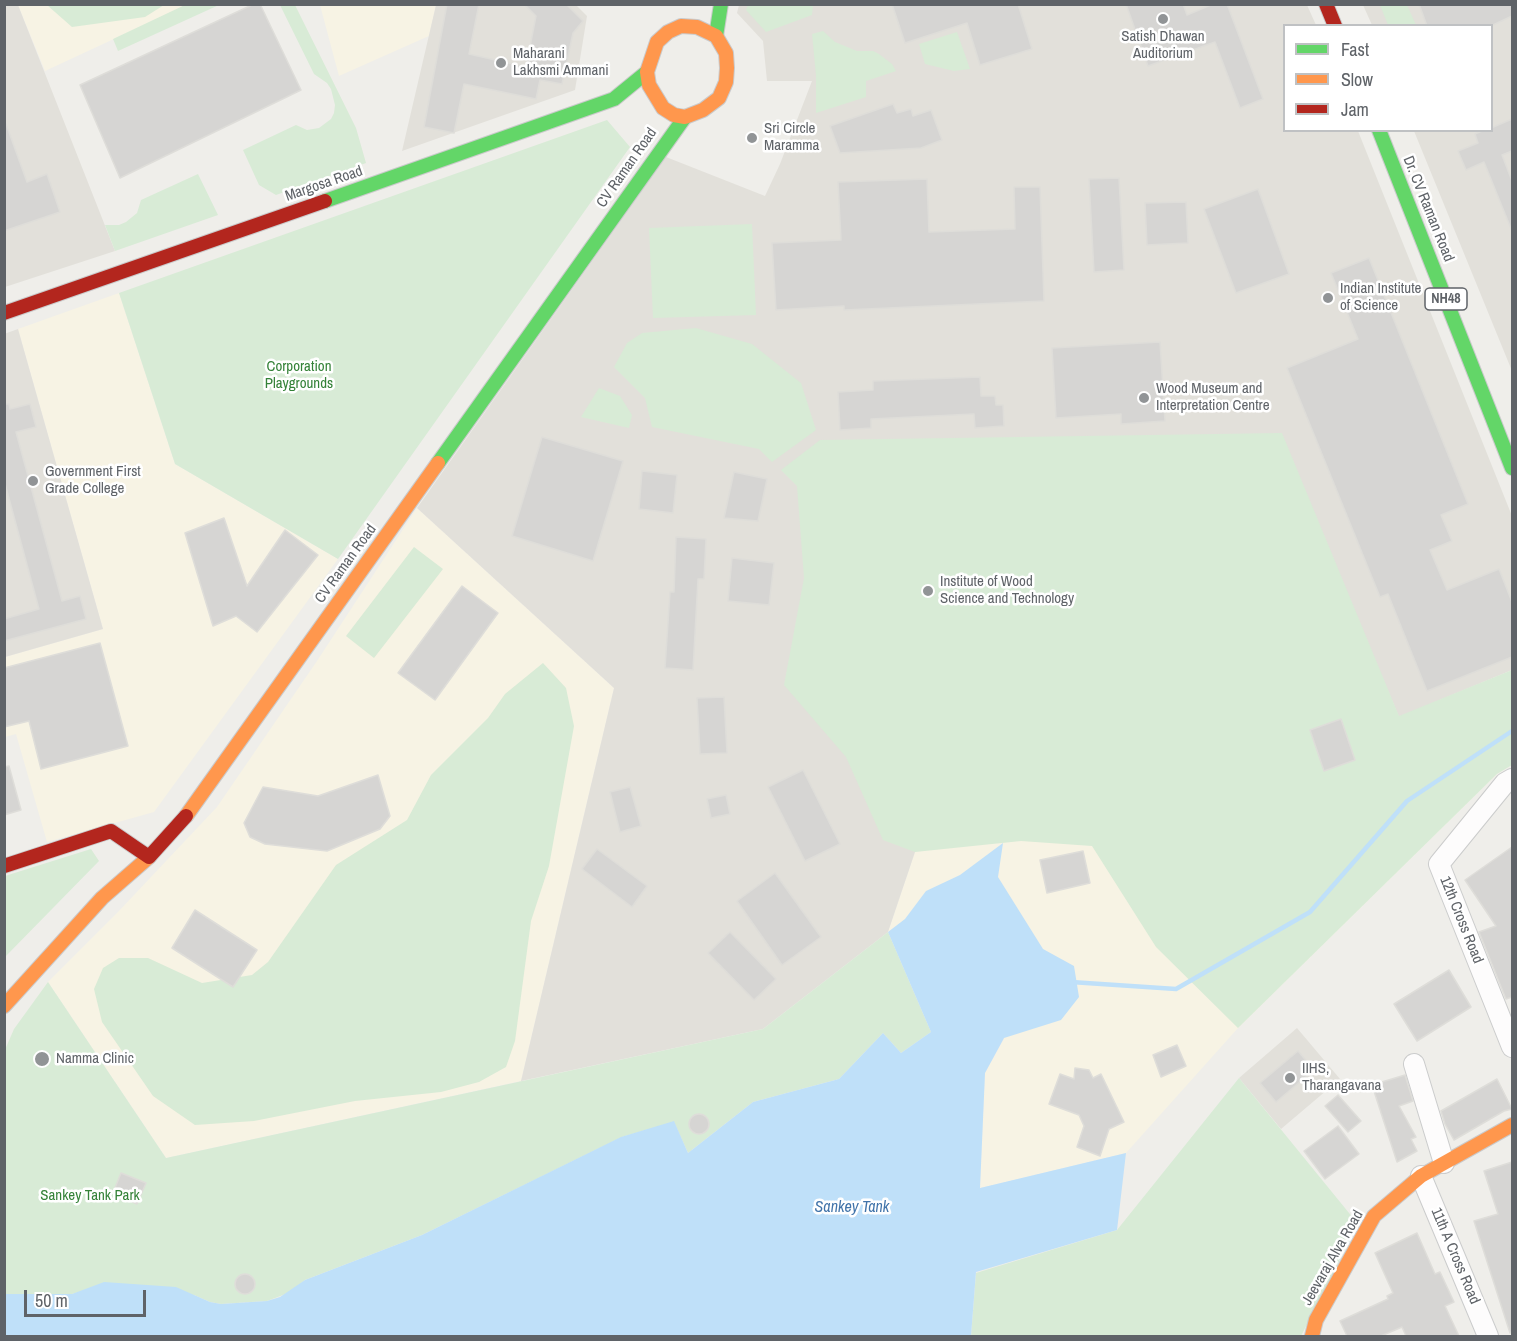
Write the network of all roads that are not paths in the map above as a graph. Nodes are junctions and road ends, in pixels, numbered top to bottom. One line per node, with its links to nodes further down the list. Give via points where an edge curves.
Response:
1 (721, 4): 4 (main road)
2 (1326, 4): 3 (main road)
3 (1334, 24)
4 (716, 36): 5 (main road, via 684,20 657,42); 6 (main road, via 726,53 726,82 718,98)
5 (647, 72): 6 (main road, via 662,114); 11 (main road, Margosa Road, via 614,99 589,109)
6 (685, 117): 14 (main road, CV Raman Road, via 179,825)
7 (1380, 132): 12 (main road, Dr. CV Raman Road / NH48)
8 (1394, 132): 10 (main road, Dr. CV Raman Road)
9 (633, 167): 14 (main road, CV Raman Road)
10 (1419, 195)
11 (4, 313)
12 (1512, 468)
13 (1512, 779): 18 (street, 12th Cross Road, via 1439,864)
14 (145, 854): 15 (main road, via 111,831); 16 (main road, CV Raman Road, via 108,875); 17 (main road, CV Raman Road)
15 (4, 866)
16 (4, 990)
17 (4, 1006)
18 (1512, 1047)
19 (1414, 1064): 21 (street)
20 (1512, 1125): 21 (main road, Jeevaraj Alva Road)
21 (1444, 1163): 22 (main road, Jeevaraj Alva Road)
22 (1421, 1176): 23 (main road, Jeevaraj Alva Road, via 1374,1216); 24 (street, 11th A Cross Road)
23 (1317, 1331)
24 (1488, 1336)

